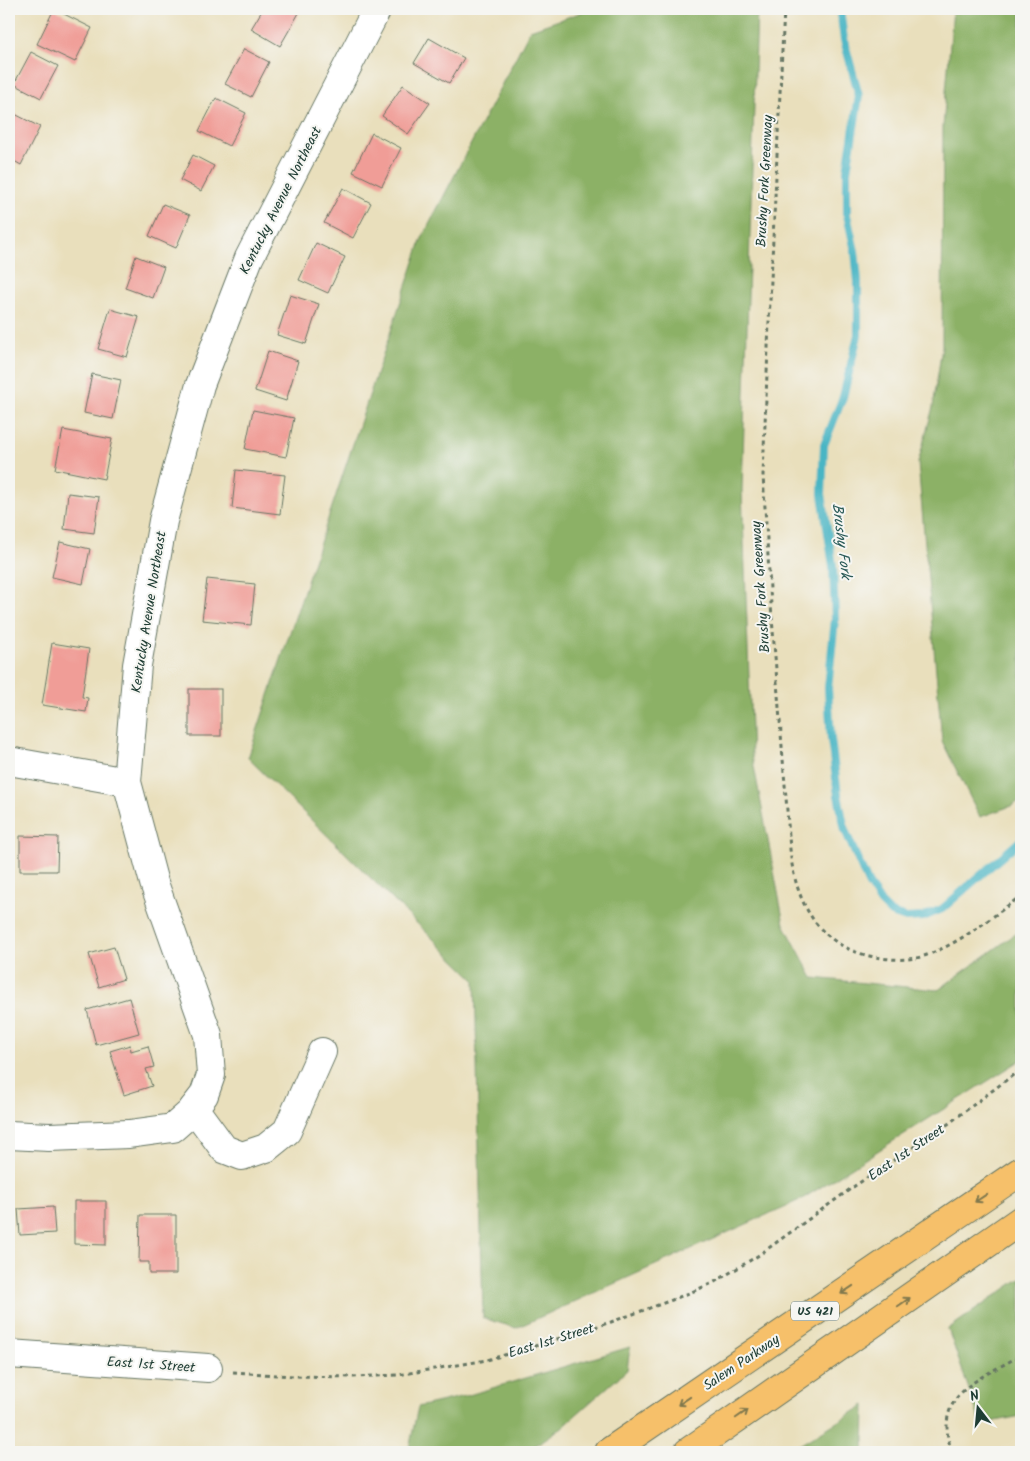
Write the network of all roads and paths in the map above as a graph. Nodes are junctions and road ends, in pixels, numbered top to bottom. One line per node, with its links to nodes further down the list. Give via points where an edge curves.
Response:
1 (377, 9): 4 (street, Kentucky Avenue Northeast, via 249,258 200,385 156,560 137,665)
2 (784, 9): 5 (path, Brushy Fork Greenway, via 764,475 771,605 794,875 806,910 826,935 851,950 884,959 903,960 940,950)
3 (9, 761): 4 (street)
4 (127, 782): 8 (street, Kentucky Avenue Northeast, via 154,883 208,1035 210,1075 204,1095)
5 (1021, 896)
6 (322, 1052): 8 (street, via 287,1132 266,1148 242,1156 224,1149)
7 (1021, 1069): 14 (path, East 1st Street, via 944,1127 759,1255 713,1283 672,1300 487,1360 398,1375 293,1376)
8 (194, 1108): 9 (street, Kentucky Avenue Northeast, via 173,1128 129,1134)
9 (9, 1135)
10 (1021, 1171): 15 (highway, Salem Parkway / US 421, one-way to 15)
11 (1021, 1220): 16 (highway, one-way to 11)
12 (9, 1354): 14 (street, East 1st Street)
13 (1021, 1355): 17 (path, via 962,1391 952,1404 947,1425)
14 (208, 1368)
15 (610, 1452)
16 (688, 1452)
17 (952, 1452)

